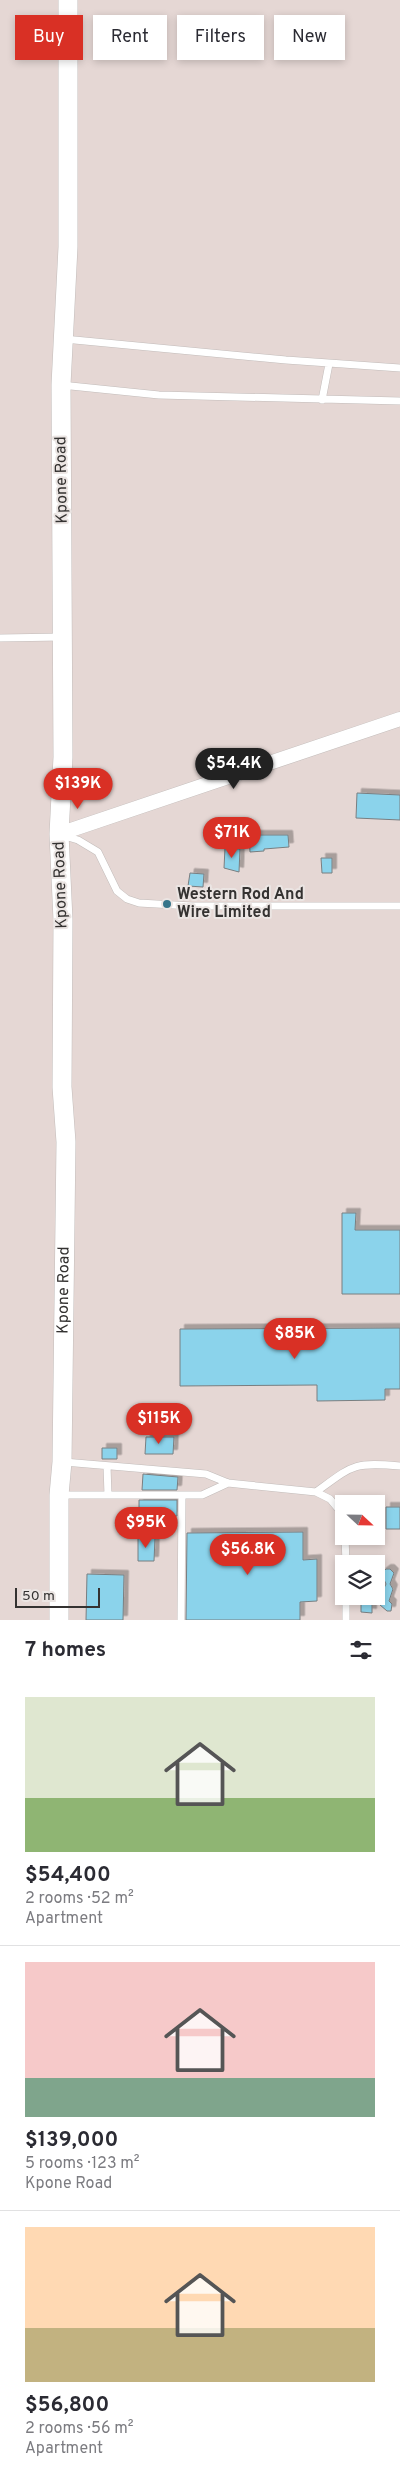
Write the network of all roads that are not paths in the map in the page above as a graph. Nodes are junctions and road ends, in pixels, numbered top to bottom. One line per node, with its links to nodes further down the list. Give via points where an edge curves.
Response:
1 (68, 0): 2 (main road, Kpone Road, via 68,246)
2 (63, 339): 3 (lane); 5 (main road, Kpone Road)
3 (329, 364): 4 (lane); 6 (lane)
4 (400, 368)
5 (61, 385): 6 (lane, via 159,395); 8 (main road, Kpone Road)
6 (322, 400): 7 (lane)
7 (400, 401)
8 (62, 637): 9 (lane); 11 (main road, Kpone Road, via 64,757)
9 (0, 638)
10 (400, 718): 11 (street)
11 (59, 834): 12 (lane, via 78,840 98,852 117,891 139,903); 13 (main road, Kpone Road, via 62,1087 66,1142)
12 (400, 906)
13 (62, 1462): 14 (lane); 18 (main road, Kpone Road)
14 (107, 1466): 16 (lane, via 206,1474); 19 (lane)
15 (400, 1466): 17 (lane, via 359,1465 349,1468)
16 (228, 1483): 17 (lane); 20 (lane, via 202,1495)
17 (316, 1492): 21 (lane)
18 (59, 1495): 19 (lane); 23 (main road, Kpone Road)
19 (108, 1495): 20 (lane)
20 (182, 1496): 24 (lane)
21 (335, 1505)
22 (346, 1605): 25 (lane)
23 (59, 1620)
24 (181, 1620)
25 (346, 1620)

